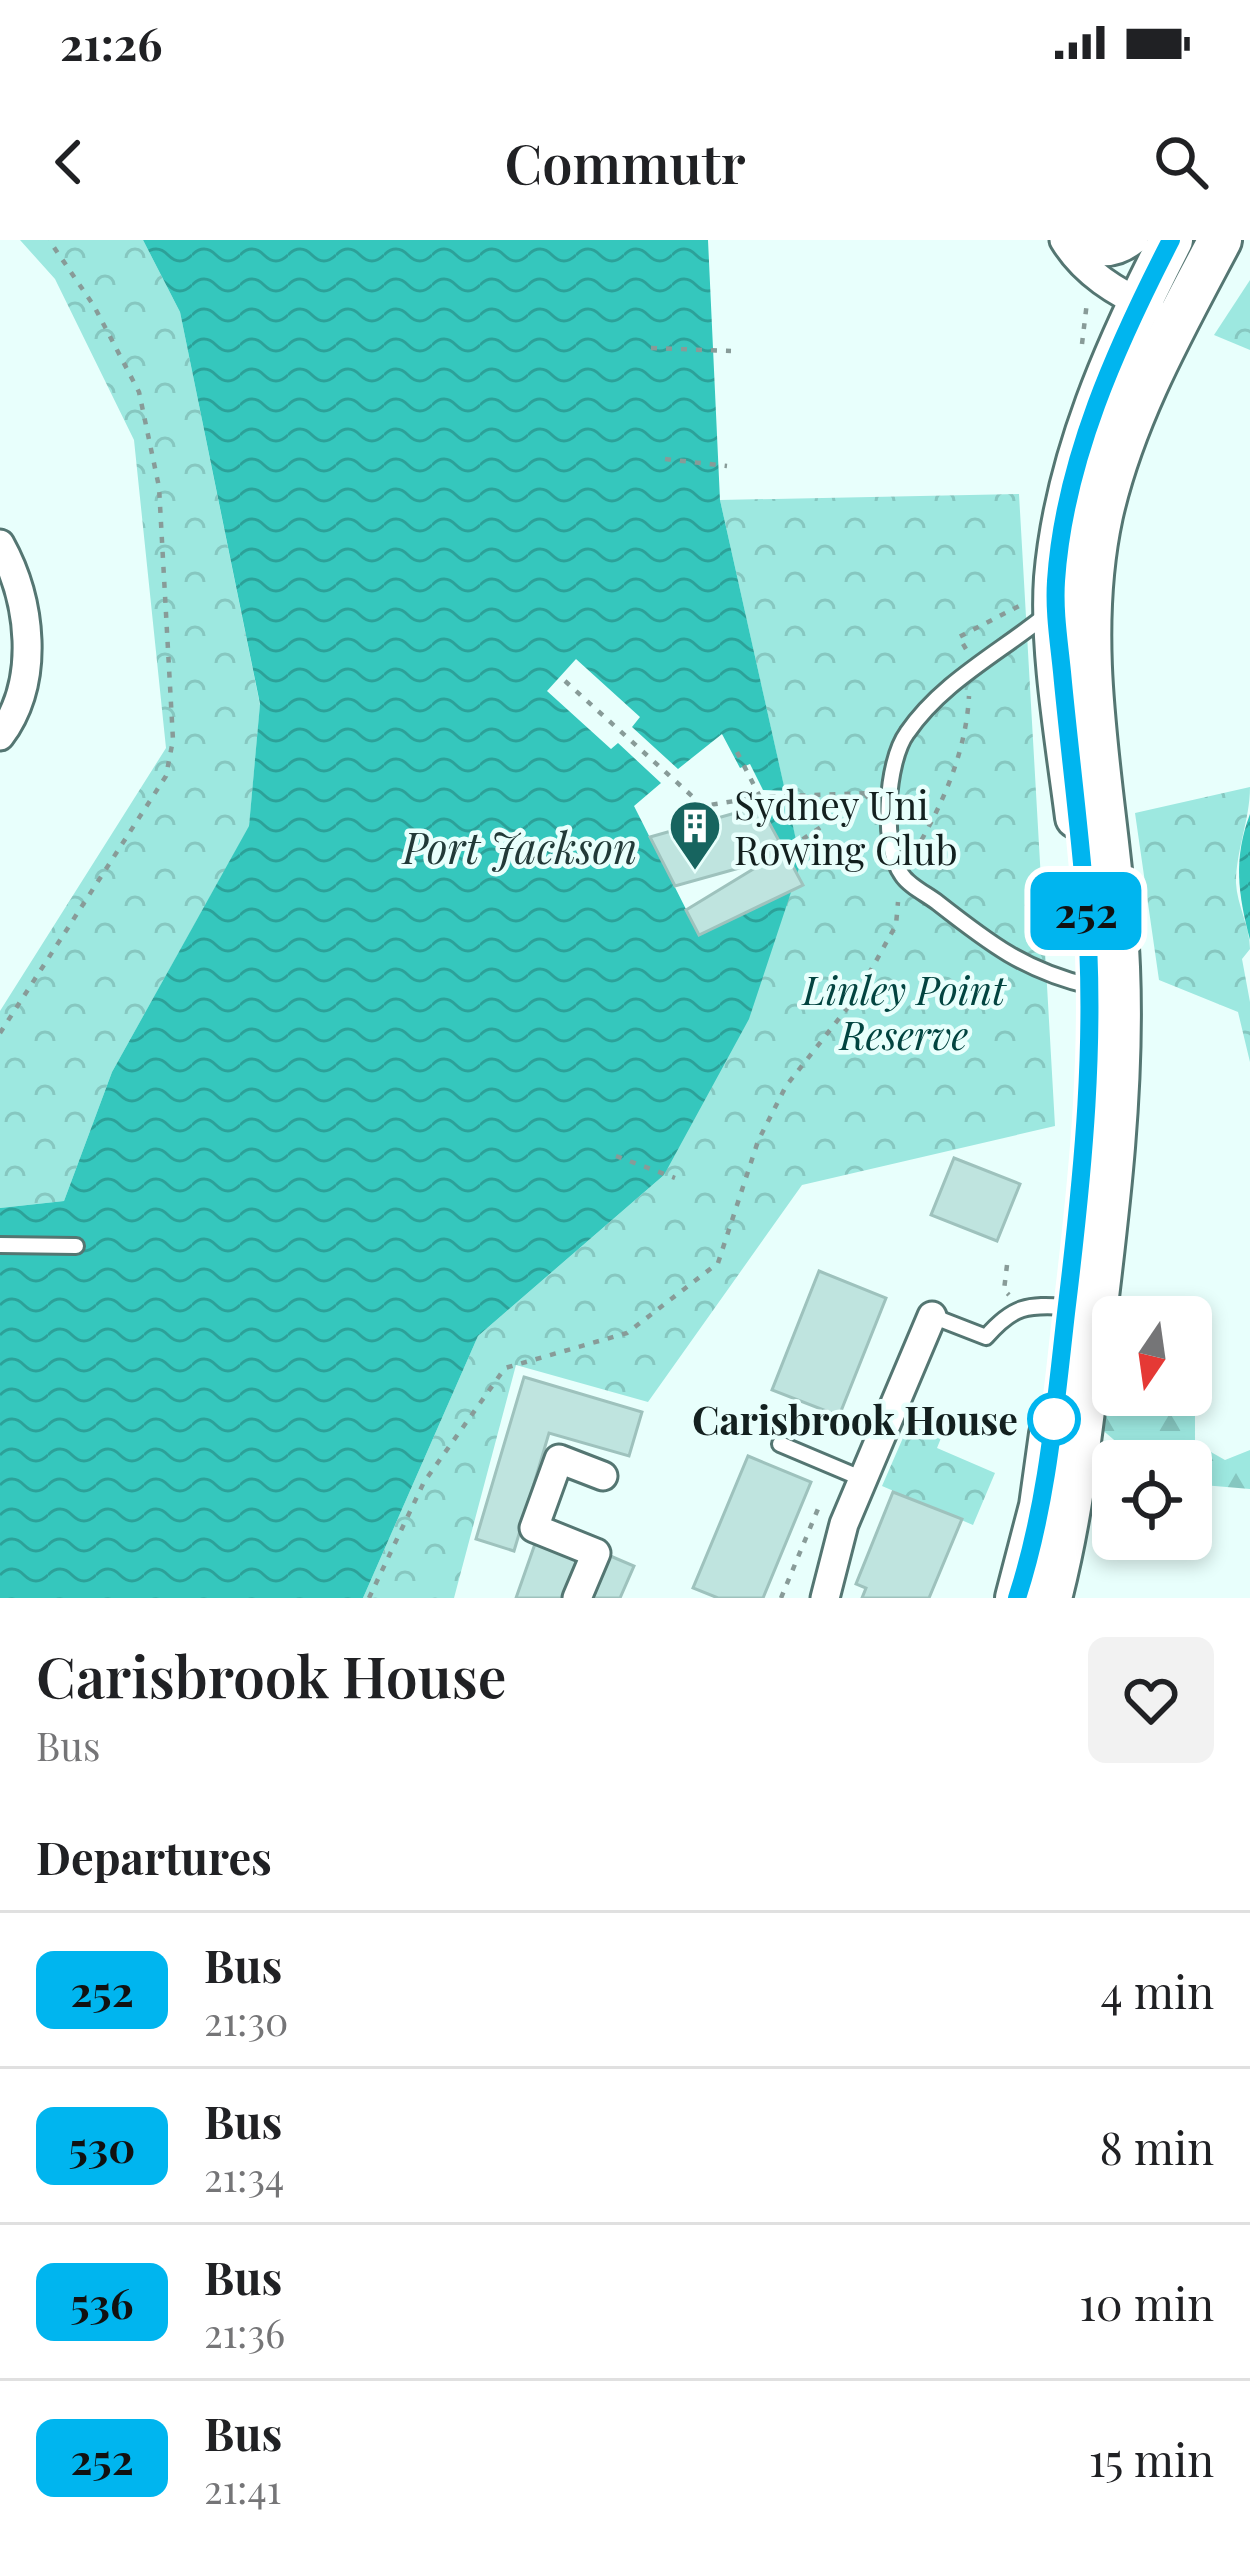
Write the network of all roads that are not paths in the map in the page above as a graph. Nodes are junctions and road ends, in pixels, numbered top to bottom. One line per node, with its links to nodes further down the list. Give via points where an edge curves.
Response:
1 (1065, 240): 2 (street, via 1105,253); 5 (street, via 1096,275)
2 (1134, 240)
3 (1171, 240): 5 (main road)
4 (1220, 240): 5 (main road)
5 (1158, 311): 7 (main road, via 1108,374 1077,467); 20 (main road, via 1092,575 1089,663 1118,968 1116,1116 1070,1509)
6 (0, 544): 8 (street, via 16,572 26,640 22,687)
7 (1056, 607): 9 (main road); 9 (lane, via 939,696 903,737 888,831 901,874 1005,955)
8 (0, 736)
9 (1090, 986): 12 (main road, via 1084,1166)
10 (0, 1245): 11 (lane)
11 (76, 1246)
12 (1067, 1307): 13 (lane, via 1006,1314 986,1337); 19 (main road, via 1041,1506)
13 (932, 1316): 16 (street)
14 (780, 1444): 16 (lane)
15 (603, 1476): 17 (street, via 559,1459 534,1528 596,1552)
16 (863, 1479): 18 (street)
17 (577, 1598)
18 (825, 1598)
19 (1017, 1598)
20 (1050, 1598)

